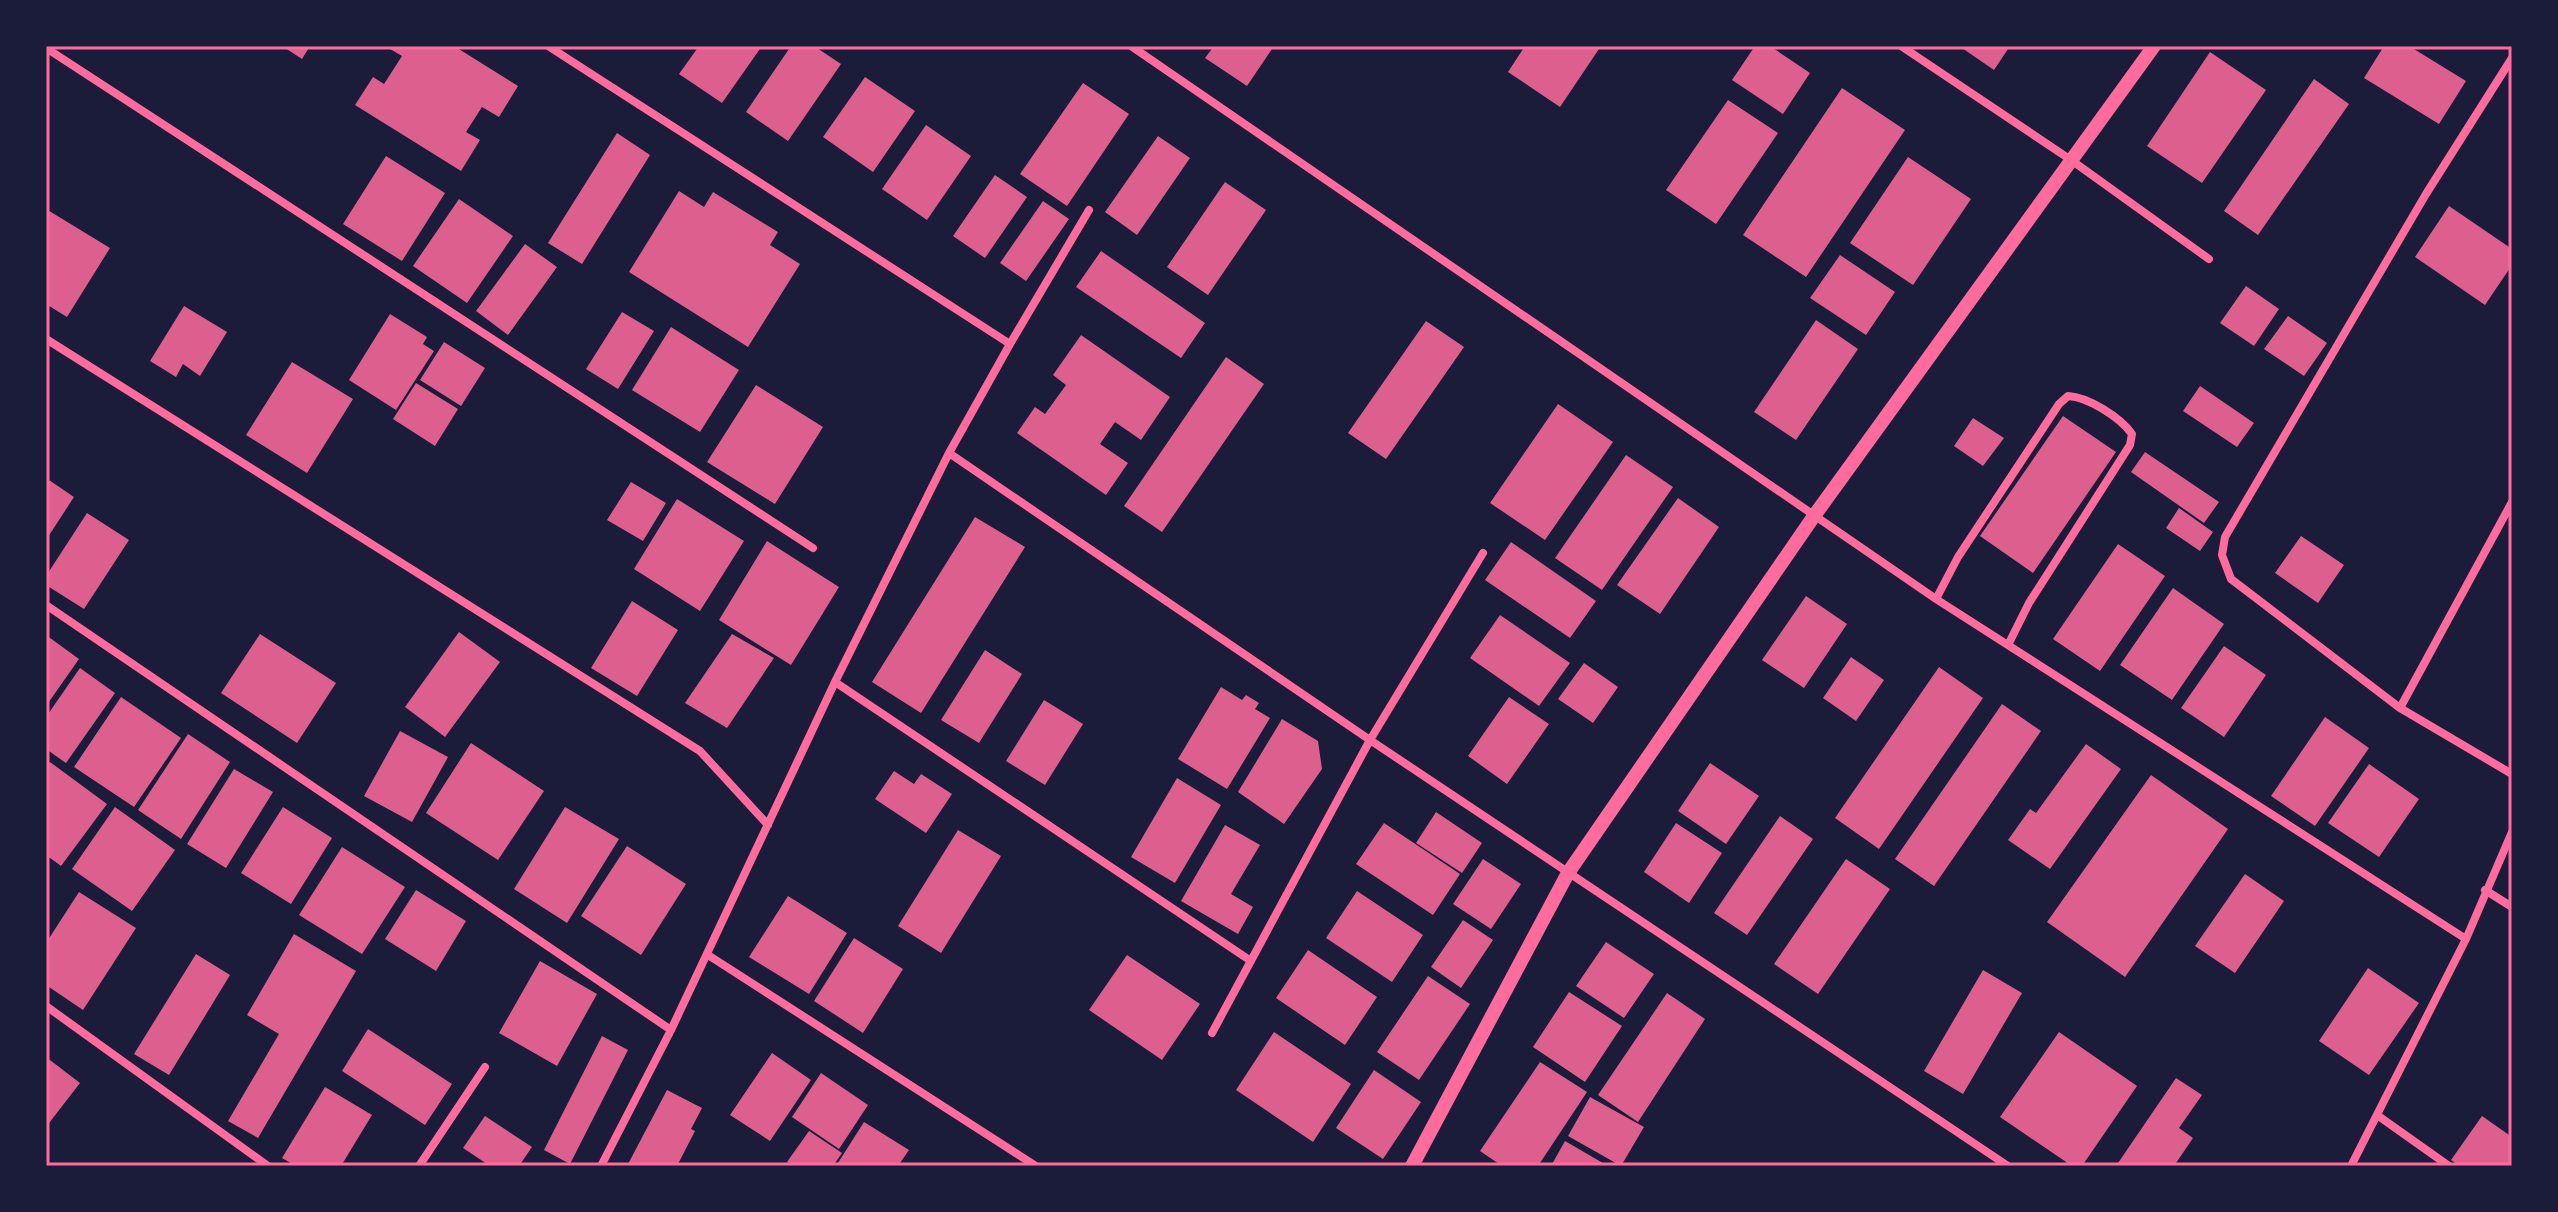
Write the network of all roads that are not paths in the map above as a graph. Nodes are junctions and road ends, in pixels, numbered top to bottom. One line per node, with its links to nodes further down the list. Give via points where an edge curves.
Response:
1 (548, 46): 11 (street)
2 (1131, 46): 14 (street)
3 (1901, 46): 7 (street)
4 (2154, 46): 7 (street)
5 (46, 48): 15 (street)
6 (2512, 58): 21 (street, via 2225,537 2222,555 2231,579)
7 (2071, 160): 9 (street); 14 (street)
8 (1089, 210): 11 (street)
9 (2209, 259)
10 (46, 339): 24 (street, via 700,751)
11 (1010, 344): 12 (street)
12 (949, 453): 20 (street); 22 (street)
13 (2512, 502): 21 (street)
14 (1814, 516): 17 (street); 26 (street)
15 (813, 548)
16 (1483, 553): 22 (street)
17 (1936, 599): 19 (street); 19 (street, via 2059,404 2068,396 2080,397 2126,426 2132,434 2130,445)
18 (46, 605): 33 (street)
19 (2008, 645): 29 (street)
20 (835, 682): 24 (street); 31 (street)
21 (2400, 708): 23 (street)
22 (1370, 740): 26 (street); 31 (street)
23 (2512, 774)
24 (768, 825): 30 (street)
25 (2512, 832): 27 (street)
26 (1568, 873): 41 (street); 42 (street)
27 (2485, 890): 28 (street); 29 (street)
28 (2512, 907)
29 (2466, 939): 36 (street)
30 (708, 955): 33 (street); 40 (street)
31 (1251, 961): 34 (street)
32 (46, 1006): 37 (street)
33 (671, 1030): 39 (street)
34 (1212, 1033)
35 (485, 1067): 38 (street)
36 (2377, 1115): 43 (street); 44 (street)
37 (268, 1166)
38 (419, 1166)
39 (601, 1166)
40 (1036, 1166)
41 (1412, 1166)
42 (2008, 1166)
43 (2351, 1166)
44 (2449, 1166)

